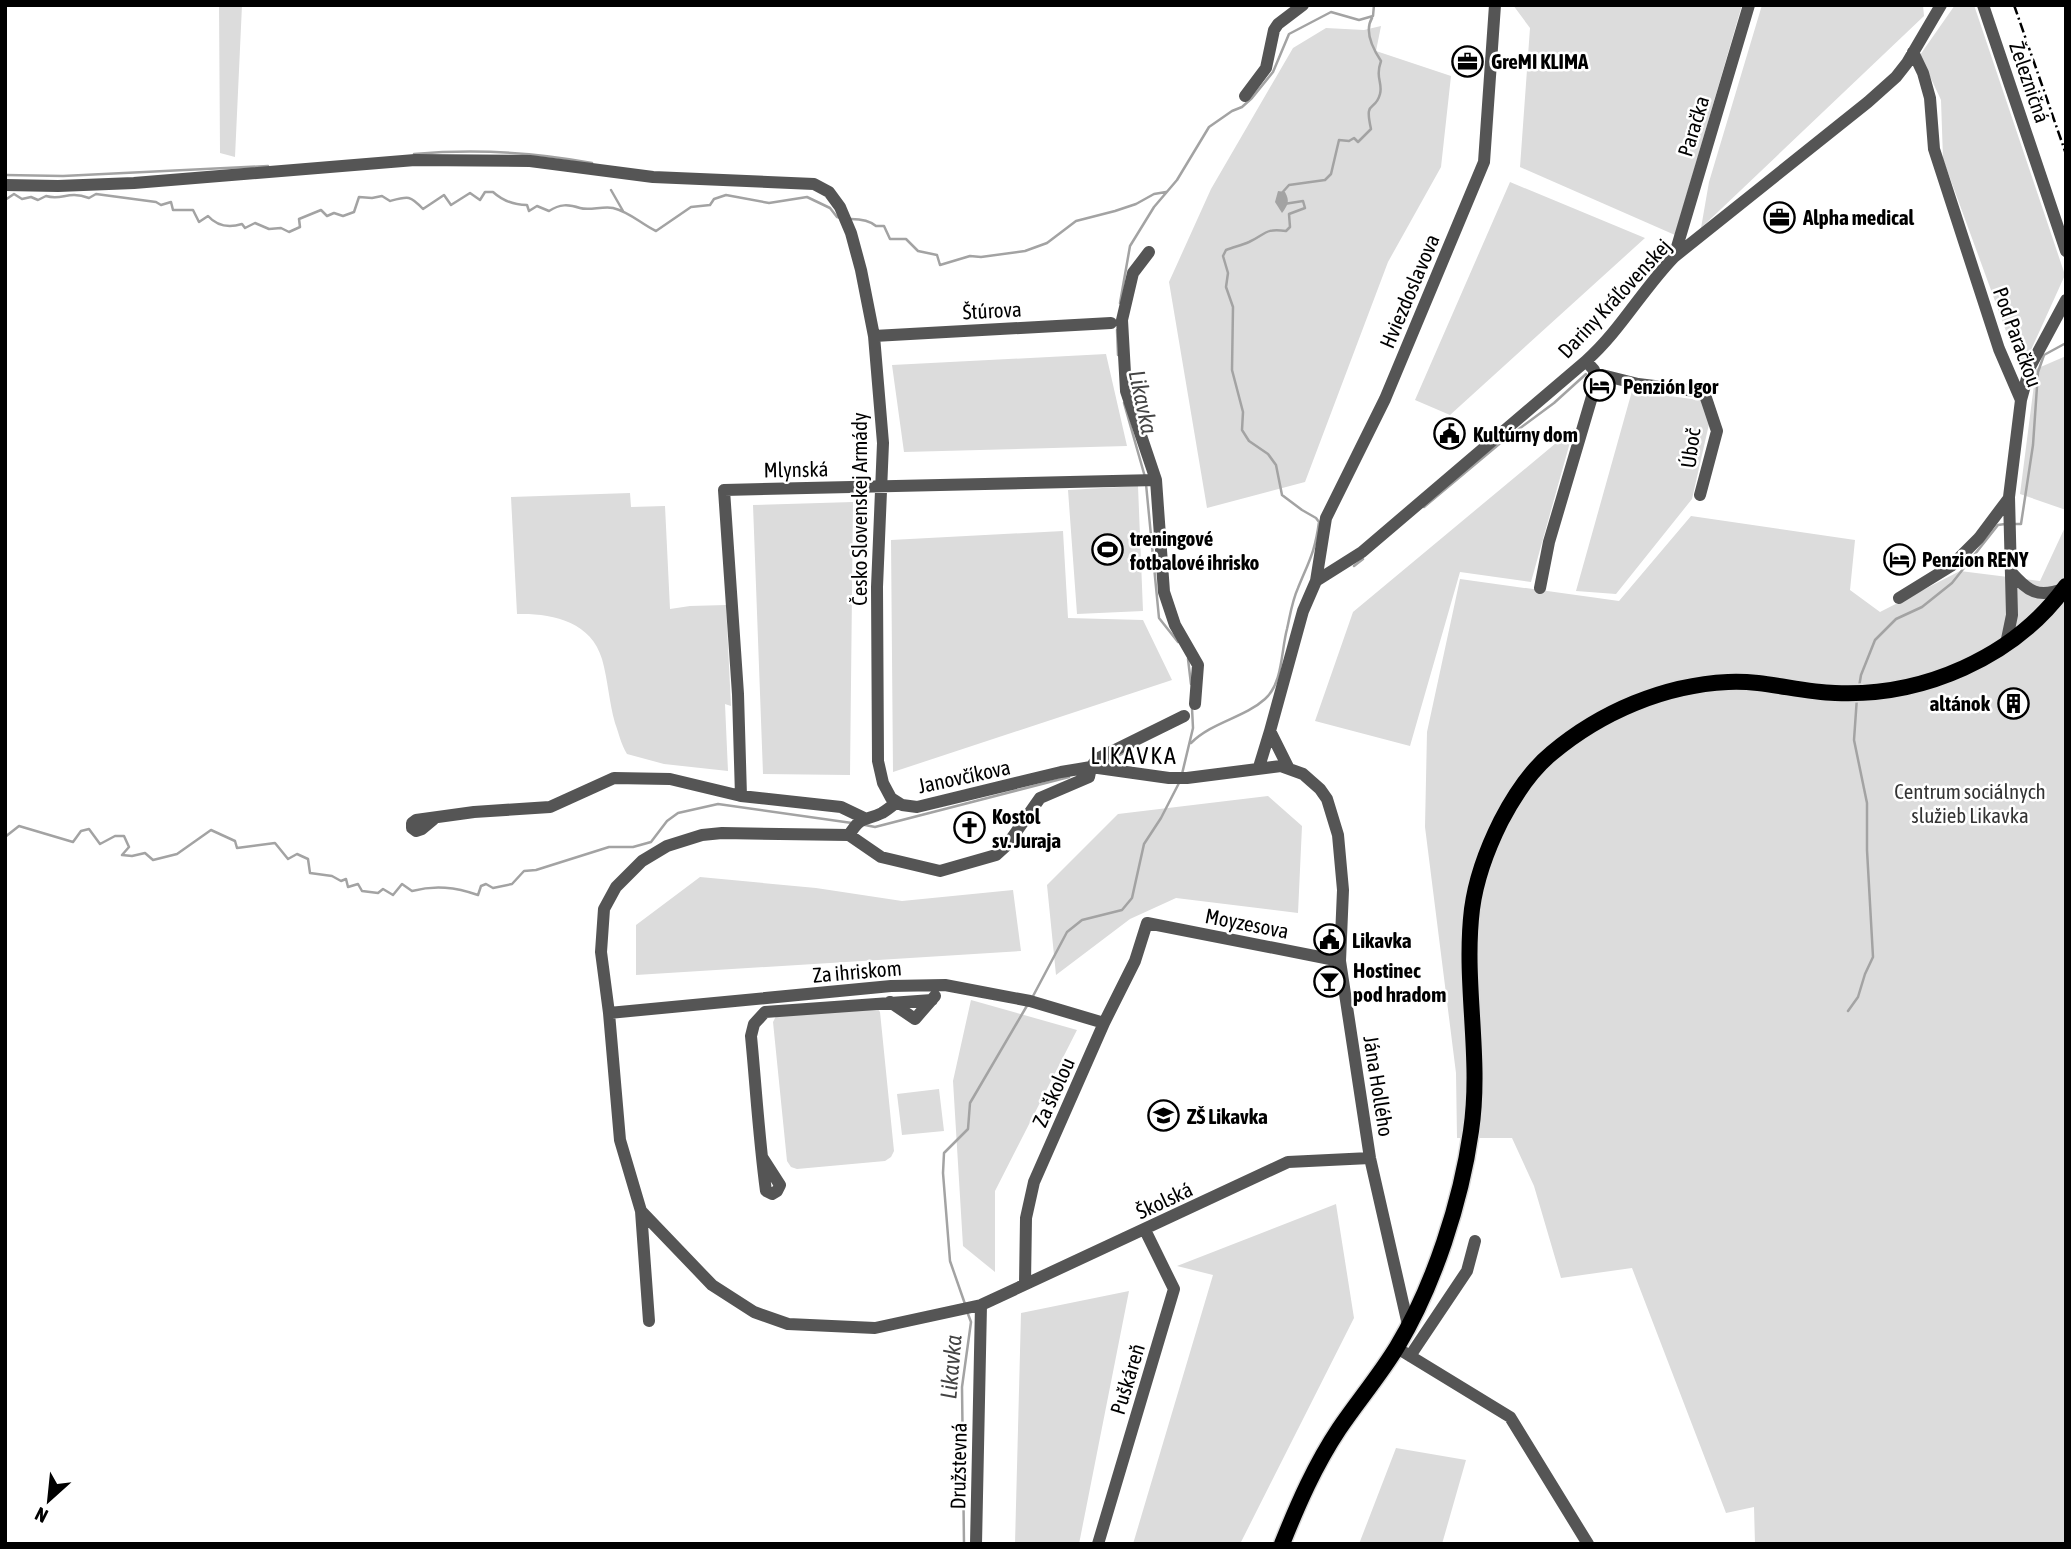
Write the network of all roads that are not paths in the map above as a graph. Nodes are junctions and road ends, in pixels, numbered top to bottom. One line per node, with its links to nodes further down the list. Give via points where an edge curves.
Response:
1 (1303, 5): 7 (street, via 1274,30 1266,68)
2 (1495, 5): 23 (street, Hviezdoslavova, via 1484,162 1385,399 1326,519)
3 (1749, 5): 11 (street, Paračka)
4 (1941, 5): 6 (street, Dariny Kráľovenskej)
5 (1983, 5): 9 (street, Železničná)
6 (1913, 52): 11 (street, Dariny Kráľovenskej, via 1896,77 1868,102); 18 (street, Pod Paračkou, via 1930,98 1934,149 1999,349)
7 (1245, 96)
8 (5, 185): 15 (street, Česko Slovenskej Armády, via 134,183 415,160 530,161 653,177 814,184 829,192 851,233)
9 (2066, 251)
10 (1149, 252): 19 (street, via 1133,273 1122,320 1126,391)
11 (1674, 257): 16 (street, Dariny Kráľovenskej, via 1616,331)
12 (2066, 300): 13 (street)
13 (2061, 320): 18 (street, via 2030,367)
14 (1111, 323): 15 (street, Štúrova)
15 (874, 336): 20 (street, Česko Slovenskej Armády, via 883,443)
16 (1586, 361): 17 (street); 24 (street, Dariny Kráľovenskej)
17 (1594, 373): 21 (street, Úboč, via 1704,392 1717,431); 27 (street, via 1596,383)
18 (2021, 400): 22 (street, Pod Paračkou)
19 (1149, 480): 20 (street, Mlynská); 31 (street, via 1164,592 1175,625 1198,666)
20 (881, 487): 37 (street, Mlynská, via 724,490); 38 (street, Česko Slovenskej Armády, via 878,761 886,792)
21 (1700, 495)
22 (2009, 497): 25 (street, Pod Paračkou); 29 (street, via 1951,566)
23 (1320, 555): 24 (street); 26 (street, Hviezdoslavova)
24 (1339, 568): 26 (street, Dariny Kráľovenskej)
25 (2011, 571): 28 (street, via 2036,593); 30 (street, Pod Paračkou, via 2012,615)
26 (1316, 581): 33 (street, via 1303,611)
27 (1540, 588)
28 (2065, 588): 30 (main road)
29 (1899, 598)
30 (2006, 644): 55 (main road, via 1924,684 1887,692 1832,693 1726,682 1693,686 1603,718 1540,764 1517,792 1478,881 1470,966 1474,1095 1465,1167 1438,1258)
31 (1195, 704)
32 (1184, 716): 34 (street)
33 (1270, 731): 35 (street); 36 (street, Jána Hollého)
34 (1091, 767): 35 (street, Janovčíkova, via 1187,779); 38 (street, Janovčíkova, via 916,807); 41 (street, via 1088,777 1040,799 996,855 940,871 881,857)
35 (1259, 767): 36 (street, Janovčíkova)
36 (1288, 767): 43 (street, Jána Hollého, via 1320,789 1334,819 1343,890)
37 (741, 796): 39 (street, via 841,807); 40 (street, via 670,779 614,778 550,807)
38 (897, 802): 39 (street, Janovčíkova, via 881,814)
39 (864, 818): 41 (street, Janovčíkova)
40 (434, 819)
41 (849, 835): 45 (street, via 702,835 667,846 642,861 610,894 604,909 601,952)
42 (1147, 923): 43 (street, Moyzesova); 46 (street, Za školou, via 1135,961)
43 (1340, 961): 48 (street, Jána Hollého)
44 (945, 985): 45 (street, Za ihriskom); 46 (street, Za ihriskom, via 1030,1001); 47 (street, via 915,1019 890,1002 765,1012 751,1036)
45 (609, 1013): 49 (street, via 620,1140)
46 (1104, 1023): 52 (street, Za školou, via 1034,1182 1028,1204)
47 (762, 1157)
48 (1370, 1158): 50 (street, Školská, via 1288,1162); 55 (street, Jána Hollého)
49 (641, 1210): 53 (street, Školská, via 712,1285 754,1311 788,1324 875,1328); 54 (street)
50 (1145, 1230): 52 (street, Školská); 58 (street, Puškáreň, via 1174,1289)
51 (1475, 1241): 56 (street, via 1467,1271)
52 (1025, 1284): 53 (street, Školská)
53 (981, 1305): 57 (street, Družstevná)
54 (649, 1321)
55 (1408, 1325): 56 (main road)
56 (1404, 1352): 59 (main road, via 1326,1450); 60 (street, via 1510,1417)
57 (976, 1544)
58 (1098, 1544)
59 (1282, 1544)
60 (1588, 1544)

